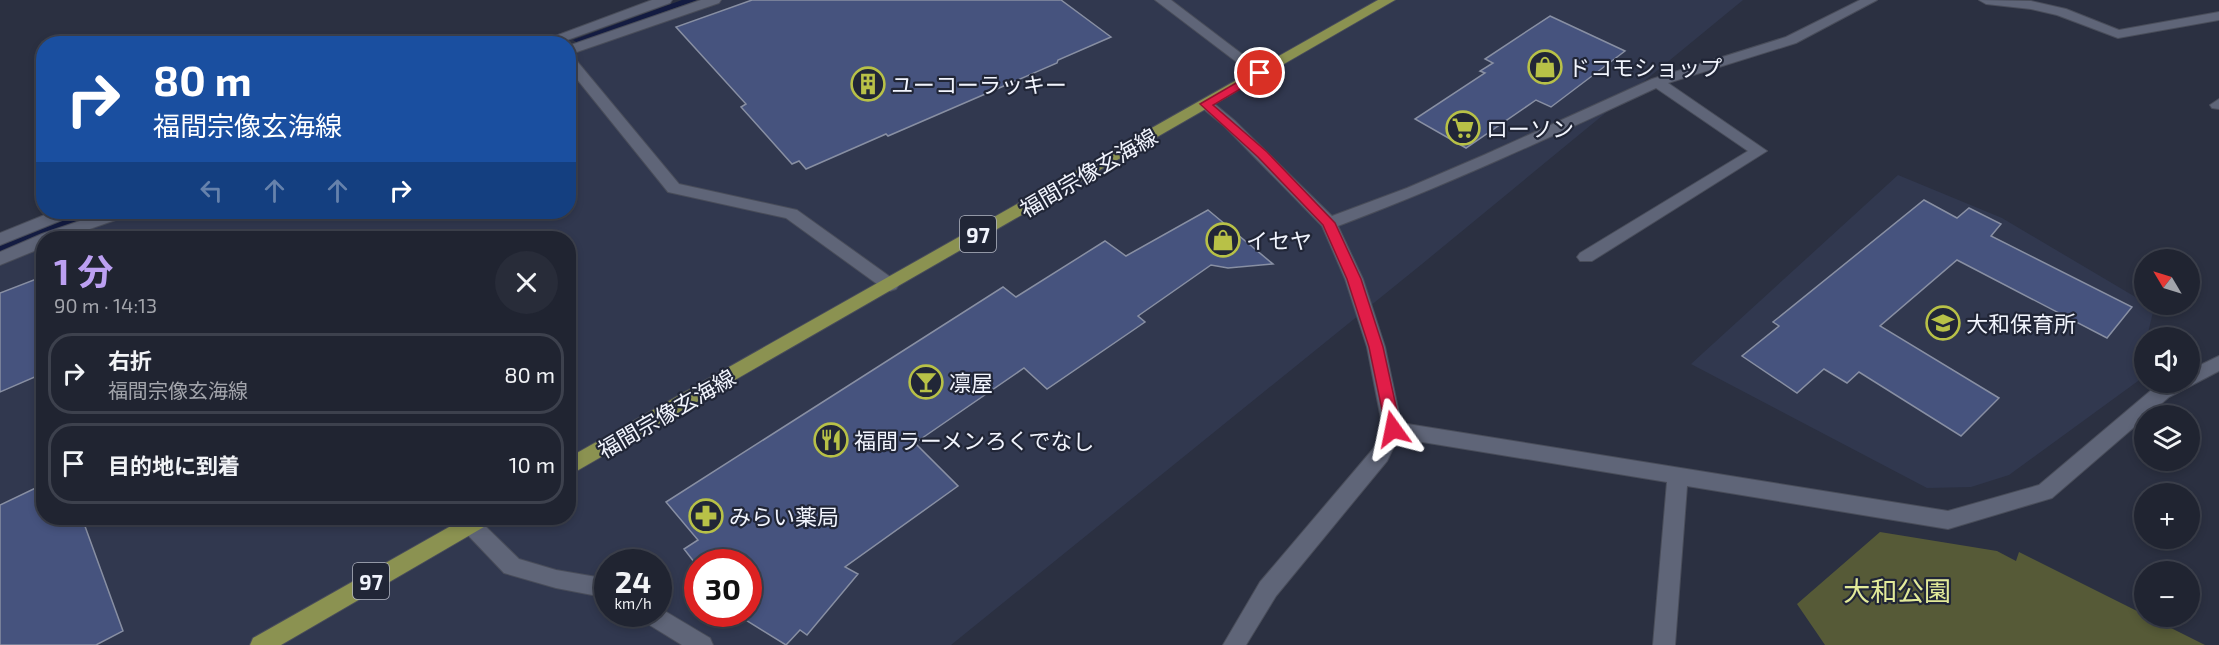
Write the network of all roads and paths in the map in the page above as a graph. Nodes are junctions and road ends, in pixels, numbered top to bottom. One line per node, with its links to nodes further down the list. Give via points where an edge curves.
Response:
1 (665, 0): 8 (street)
2 (714, 0): 9 (street)
3 (1162, 0): 11 (street)
4 (1388, 0): 11 (main road, 福間宗像玄海線 / 97)
5 (1870, 0): 12 (street, via 1791,40)
6 (1986, 0): 7 (street, via 2061,12 2118,34)
7 (2219, 16)
8 (567, 36)
9 (576, 48)
10 (576, 68): 22 (street, via 674,188 791,214)
11 (1260, 73): 13 (main road, 福間宗像玄海線 / 97)
12 (1657, 82): 16 (street, via 1490,159); 20 (street, via 1759,151)
13 (1206, 104): 16 (street); 22 (main road, 福間宗像玄海線 / 97)
14 (49, 219): 18 (street)
15 (102, 219): 17 (street)
16 (1329, 223): 26 (street, via 1354,279 1376,347)
17 (68, 231)
18 (0, 239)
19 (36, 243): 21 (street)
20 (1586, 257)
21 (0, 259)
22 (890, 285): 27 (main road, 福間宗像玄海線 / 97)
23 (2219, 363): 24 (street)
24 (2200, 373)
25 (2161, 393): 28 (street, via 2045,492 1948,520)
26 (1393, 429): 28 (street); 35 (street, via 1380,455 1268,589)
27 (576, 463)
28 (1678, 475): 36 (street)
29 (469, 525): 33 (main road, 97)
30 (479, 525): 31 (street, via 512,566)
31 (594, 586)
32 (672, 627): 34 (street)
33 (261, 645)
34 (702, 645)
35 (1234, 645)
36 (1664, 645)

